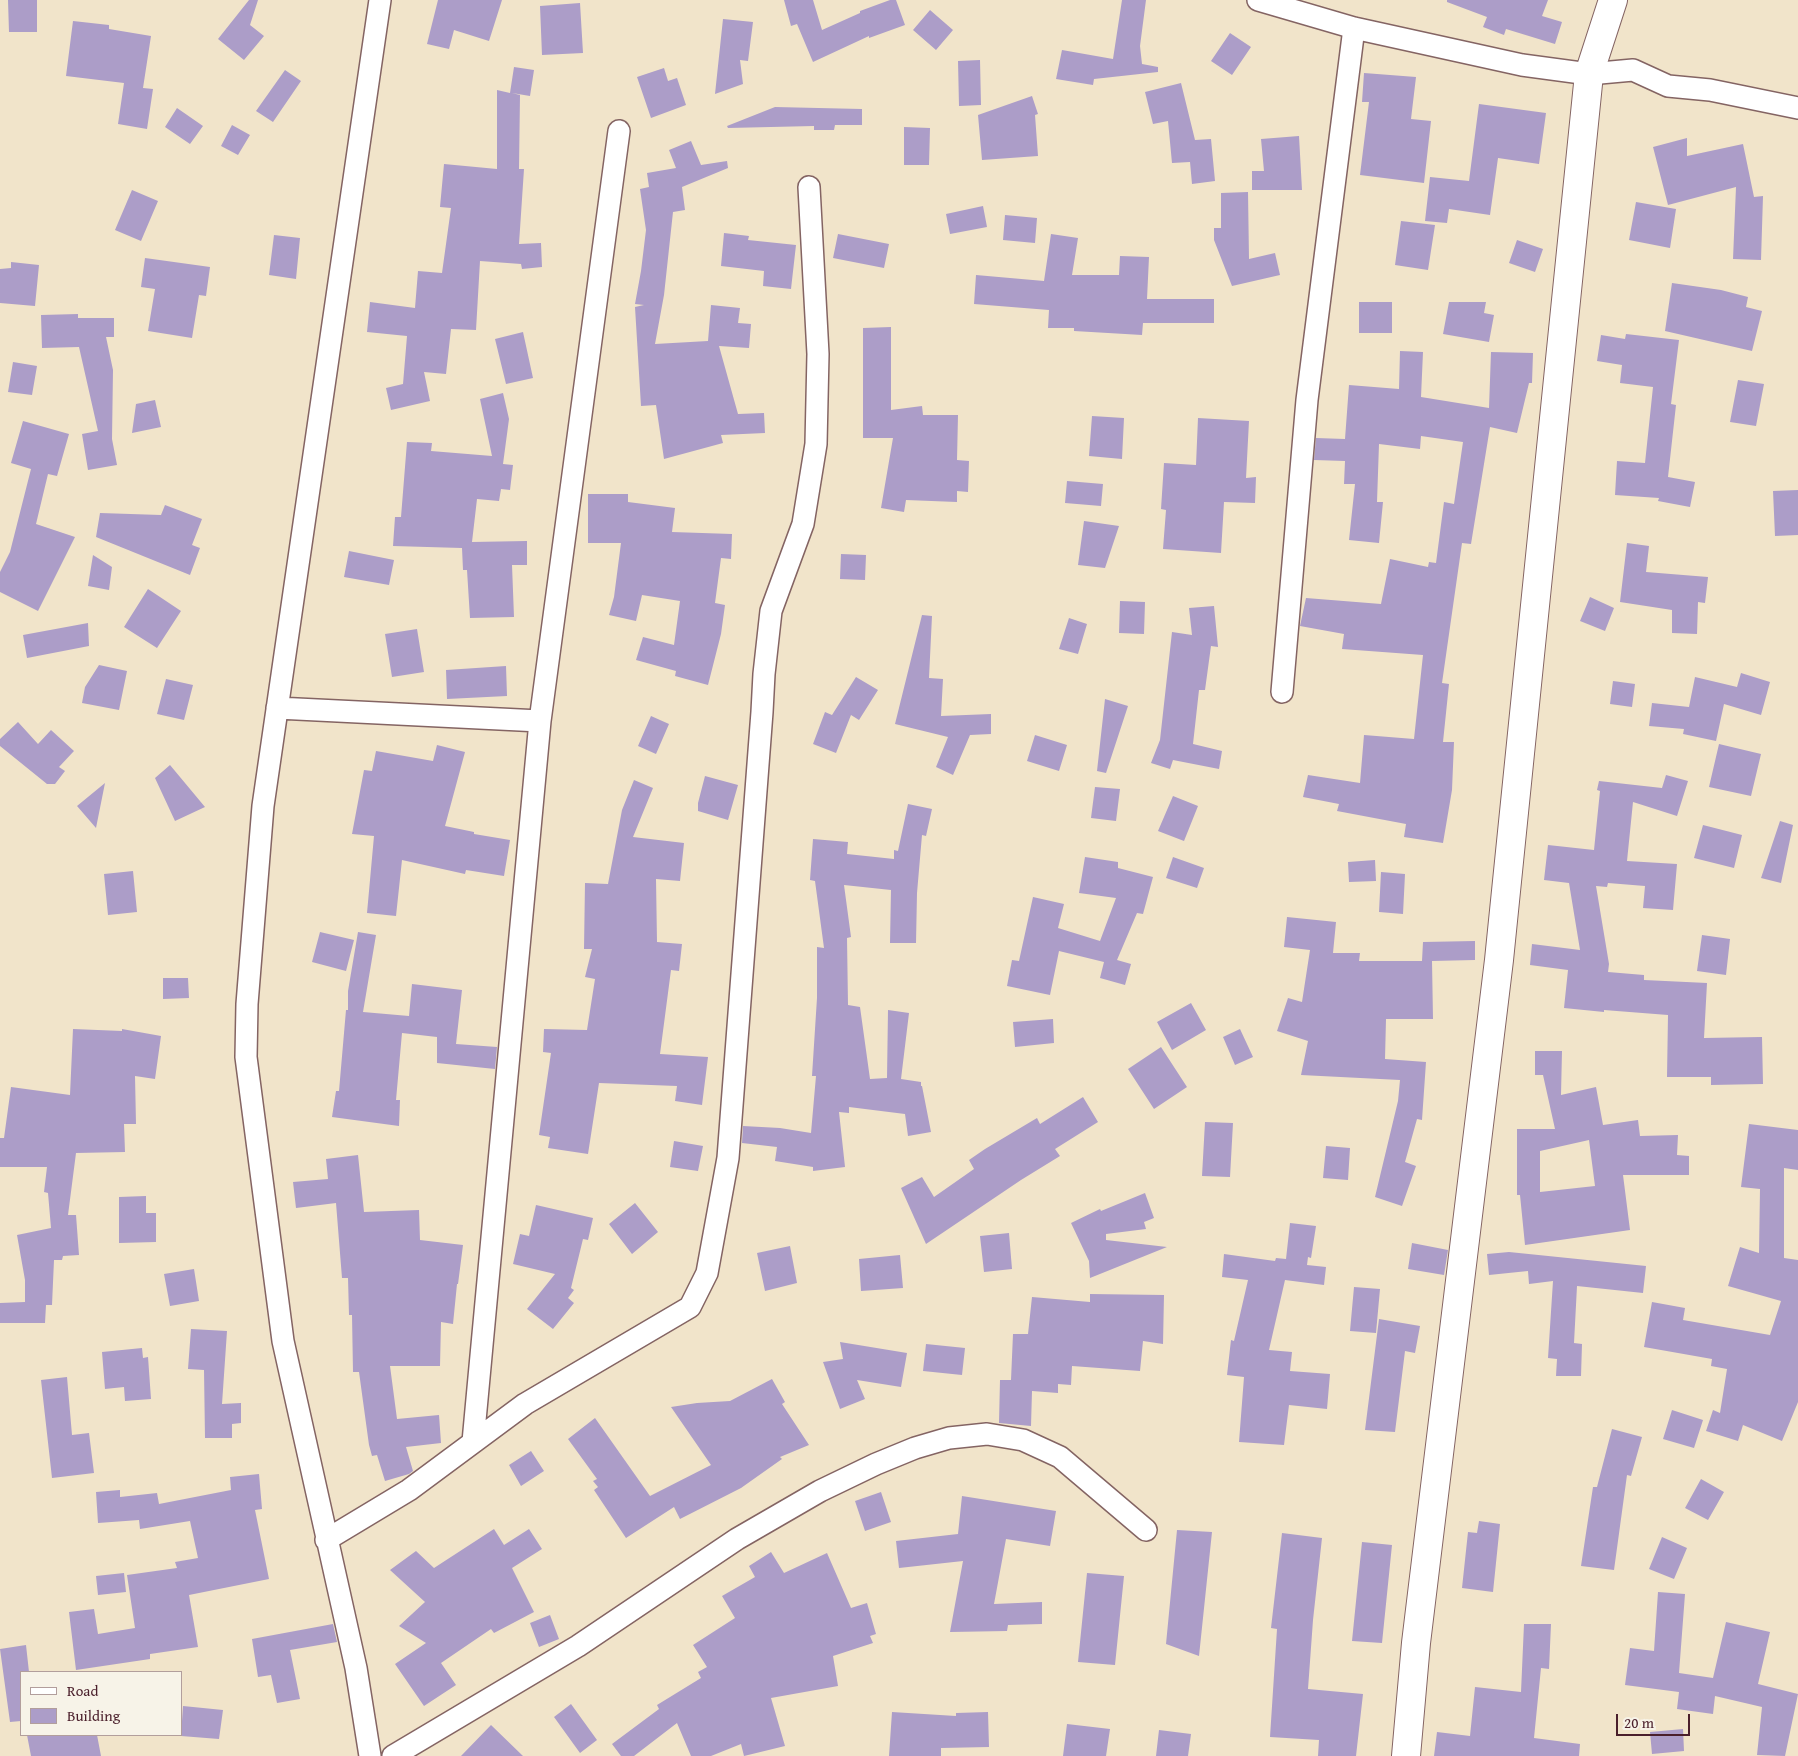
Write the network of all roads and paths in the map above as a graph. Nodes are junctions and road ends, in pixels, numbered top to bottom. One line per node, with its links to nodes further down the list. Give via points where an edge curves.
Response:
1 (380, 0): 10 (street)
2 (1258, 0): 4 (street)
3 (1613, 0): 5 (street)
4 (1354, 28): 5 (street, via 1522,65); 9 (street, via 1307,400)
5 (1589, 74): 6 (street, via 1633,70 1668,86 1710,90); 17 (street, via 1499,960 1416,1643)
6 (1798, 108)
7 (619, 131): 11 (street)
8 (809, 187): 12 (street, via 818,354 816,444 803,524 771,611 728,1158 708,1273 690,1307 525,1404)
9 (1282, 692)
10 (277, 708): 11 (street); 14 (street, via 263,806 247,1004 246,1057 283,1341)
11 (540, 721): 12 (street)
12 (473, 1442): 14 (street, via 409,1490)
13 (1146, 1530): 16 (street, via 1060,1458 1023,1440 987,1434 949,1438 915,1448 820,1491 737,1539 578,1646)
14 (326, 1540): 15 (street, via 356,1668)
15 (370, 1756)
16 (393, 1756)
17 (1406, 1756)

